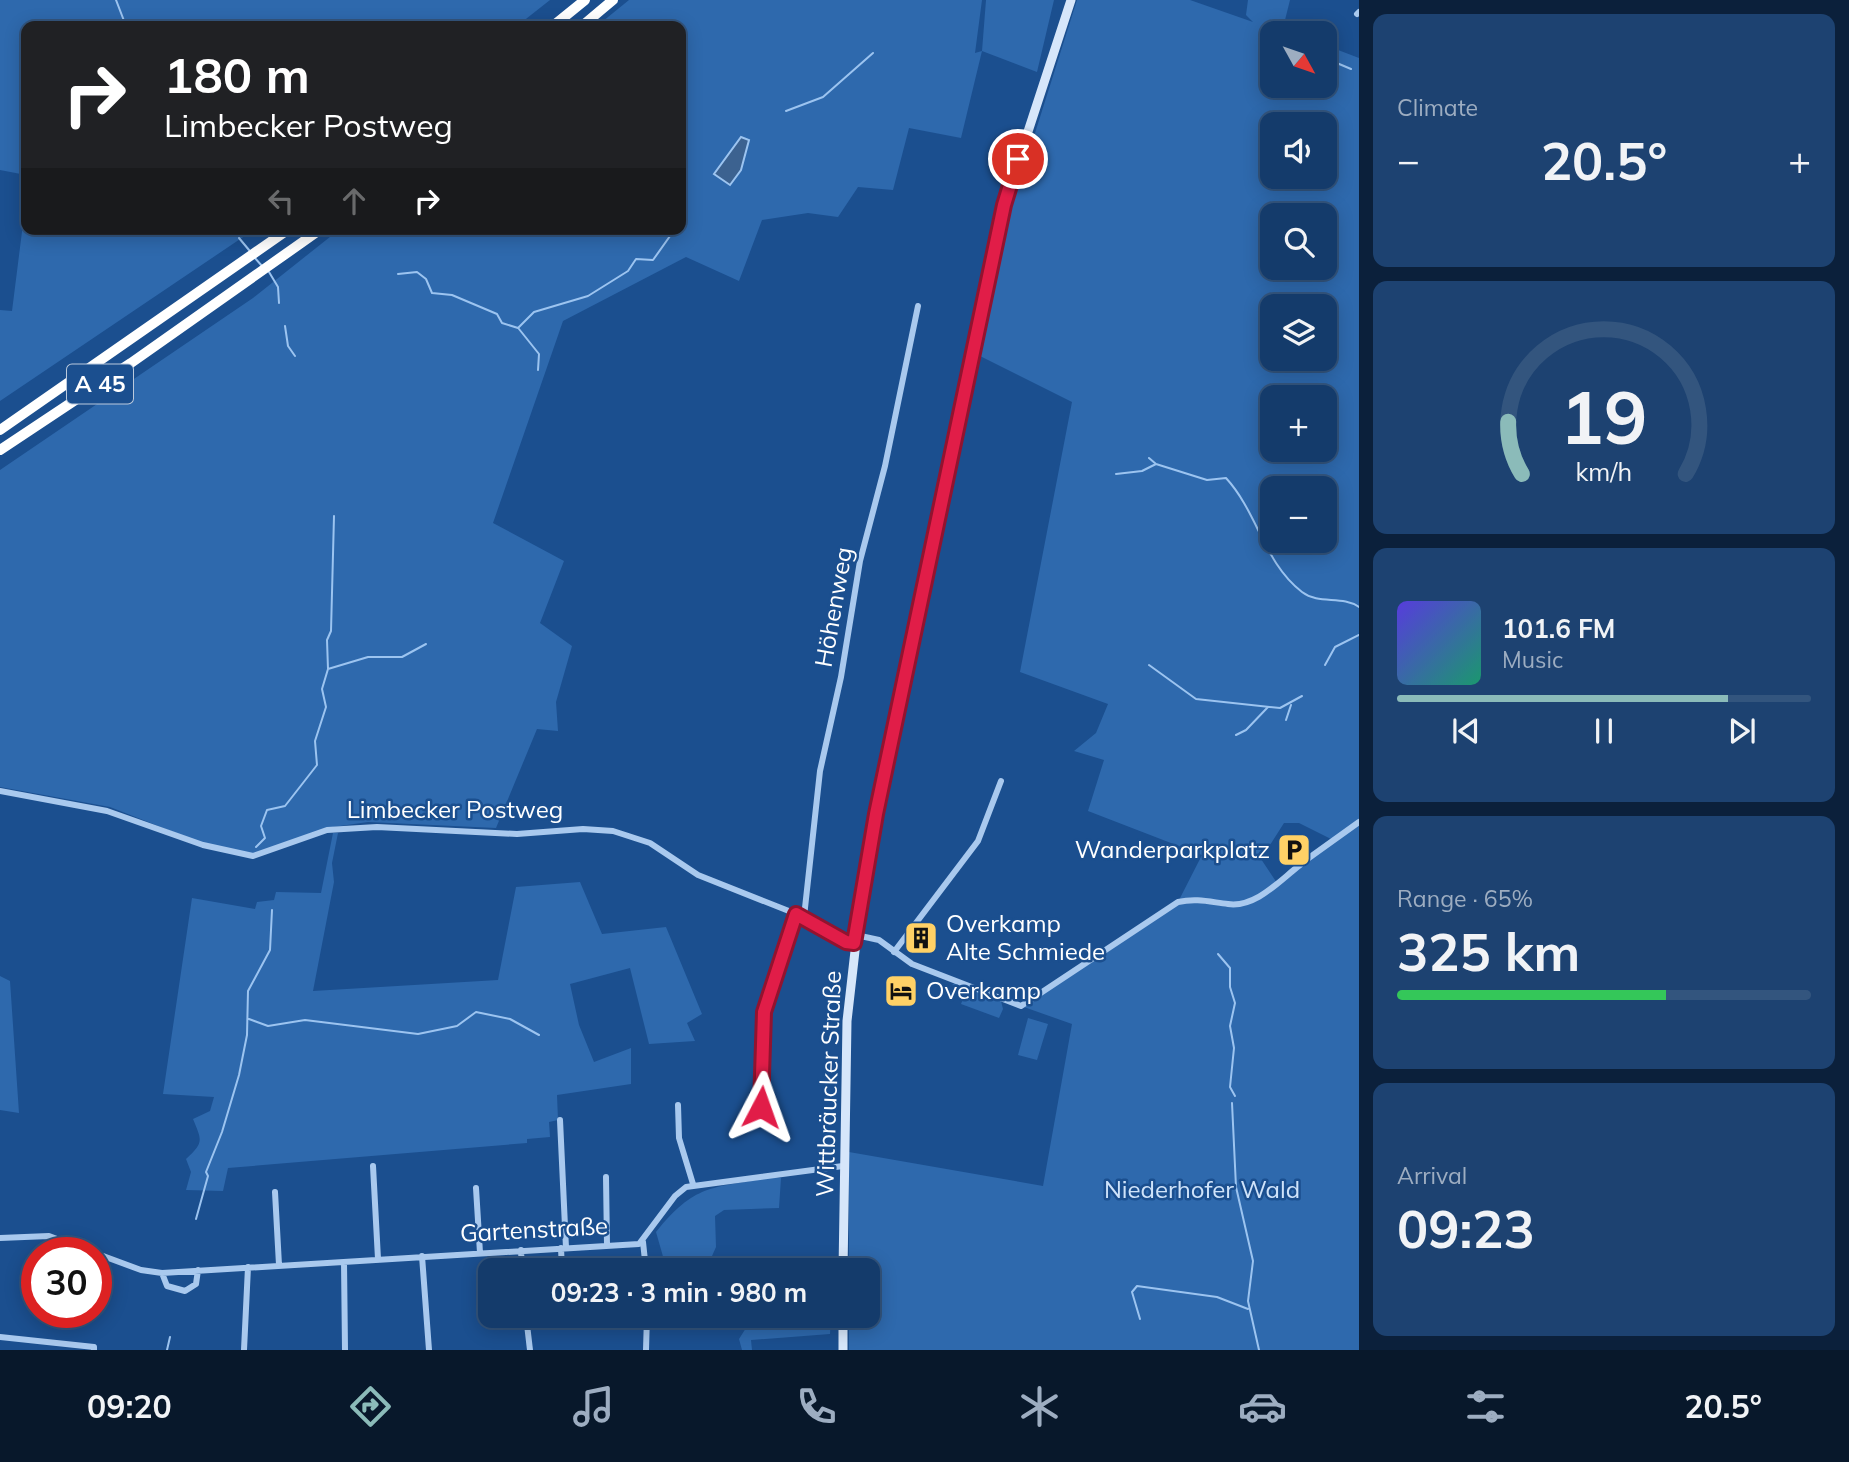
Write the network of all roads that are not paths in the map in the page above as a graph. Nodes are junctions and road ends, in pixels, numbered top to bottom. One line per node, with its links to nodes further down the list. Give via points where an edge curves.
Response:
1 (585, 0): 4 (highway)
2 (613, 0): 5 (highway)
3 (1071, 0): 16 (main road, Wittbräucker Straße, via 1004,205 876,814)
4 (559, 21)
5 (588, 21)
6 (281, 235): 9 (highway, A 45)
7 (313, 235): 10 (highway, A 45)
8 (918, 306): 15 (street, Höhenweg, via 860,561 818,781)
9 (0, 430)
10 (0, 450)
11 (1002, 781): 17 (street, via 978,842)
12 (0, 791): 14 (street, Limbecker Postweg, via 107,811 202,845 253,856 327,830 613,831 650,843 698,875)
13 (1359, 822): 17 (street, Limbecker Postweg, via 1251,902 1178,902 1021,1006 924,969)
14 (796, 914): 15 (street, Limbecker Postweg); 20 (street, via 764,1012 764,1093)
15 (804, 917): 16 (street, Limbecker Postweg, via 846,942)
16 (855, 939): 17 (street, Limbecker Postweg, via 878,940); 22 (main road, Wittbräucker Straße, via 847,1021)
17 (894, 952)
18 (678, 1105): 24 (street, via 679,1138)
19 (561, 1120): 30 (street)
20 (758, 1121)
21 (373, 1166): 38 (street)
22 (843, 1166): 24 (street); 37 (main road, Wittbräucker Straße)
23 (606, 1177): 29 (street)
24 (693, 1184): 28 (street, Gartenstraße, via 675,1196)
25 (475, 1188): 32 (street)
26 (275, 1192): 40 (street)
27 (0, 1238): 43 (street, Gartenstraße, via 49,1236 141,1270)
28 (643, 1242): 29 (street, Gartenstraße); 36 (street)
29 (607, 1245): 30 (street, Gartenstraße)
30 (564, 1248): 31 (street, Gartenstraße); 35 (street)
31 (521, 1250): 32 (street, Gartenstraße); 34 (street)
32 (480, 1252): 33 (street, Gartenstraße)
33 (422, 1256): 38 (street, Gartenstraße); 53 (street)
34 (521, 1258)
35 (563, 1258)
36 (645, 1258)
37 (843, 1258)
38 (378, 1259): 39 (street, Gartenstraße)
39 (344, 1262): 40 (street, Gartenstraße); 52 (street)
40 (279, 1265): 41 (street, Gartenstraße)
41 (248, 1267): 42 (street, Gartenstraße); 51 (street)
42 (198, 1270): 43 (street, Gartenstraße); 43 (street, Gartenstraße, via 196,1284 185,1291 167,1286)
43 (162, 1273)
44 (527, 1328): 54 (street)
45 (647, 1328): 55 (street)
46 (843, 1328): 56 (main road)
47 (0, 1337): 48 (street)
48 (35, 1341): 49 (street); 50 (street)
49 (34, 1350)
50 (94, 1350)
51 (244, 1350)
52 (345, 1350)
53 (429, 1350)
54 (530, 1350)
55 (646, 1350)
56 (843, 1350)

